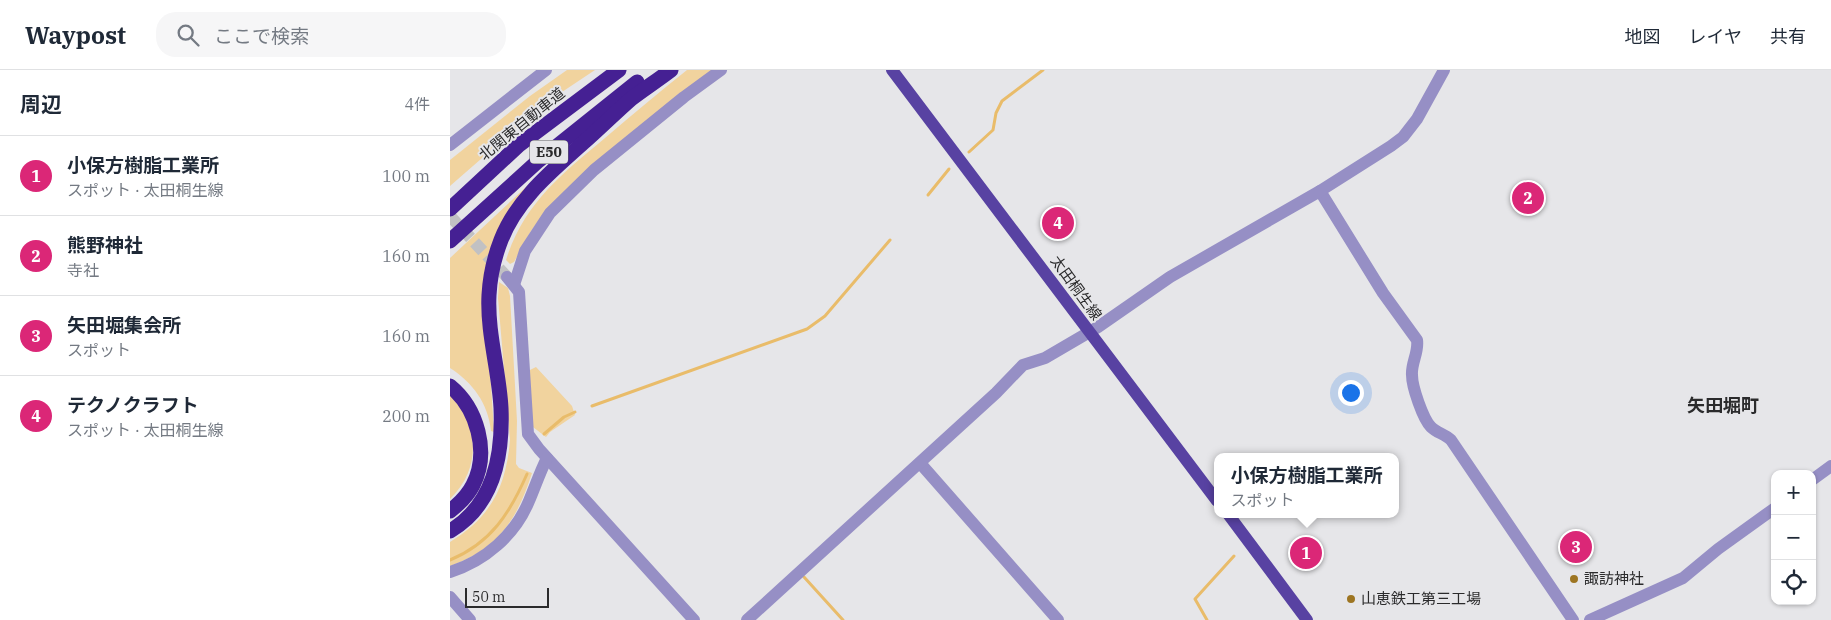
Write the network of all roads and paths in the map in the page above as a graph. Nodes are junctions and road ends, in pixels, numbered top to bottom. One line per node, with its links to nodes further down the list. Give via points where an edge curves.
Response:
1 (546, 70): 8 (street)
2 (619, 70): 9 (highway, 北関東自動車道 / E50)
3 (655, 70): 13 (highway, E50, via 543,157)
4 (671, 70): 24 (highway, via 632,99 546,176 524,200 501,239 492,268 489,296 492,352 501,407 501,437 486,494 471,515)
5 (721, 70): 16 (street, via 594,170 550,213 510,281 519,292 520,299 528,434)
6 (892, 70): 14 (main road, 太田桐生線)
7 (1444, 70): 10 (street, via 1417,119 1403,137)
8 (450, 145)
9 (519, 146): 11 (highway); 12 (highway, 北関東自動車道 / E50)
10 (1320, 191): 14 (street, via 1170,277); 32 (street, via 1382,293 1416,340 1418,346 1412,374 1416,395 1429,424 1451,440)
11 (450, 199)
12 (450, 209)
13 (450, 241)
14 (1089, 332): 17 (street, via 1045,358 1023,365); 20 (main road, 太田桐生線)
15 (450, 386): 21 (highway, via 469,408 477,426 480,451 473,486)
16 (547, 458): 25 (street, via 521,517 507,535 492,551); 28 (street)
17 (920, 463): 29 (street); 30 (street)
18 (1831, 466): 19 (street)
19 (1816, 477)
20 (1214, 496)
21 (450, 511)
22 (1771, 511): 33 (street, via 1683,578)
23 (1231, 518): 31 (main road)
24 (450, 531)
25 (450, 572)
26 (450, 597): 27 (street)
27 (470, 620)
28 (694, 620)
29 (747, 620)
30 (1058, 620)
31 (1307, 620)
32 (1573, 620)
33 (1590, 620)

